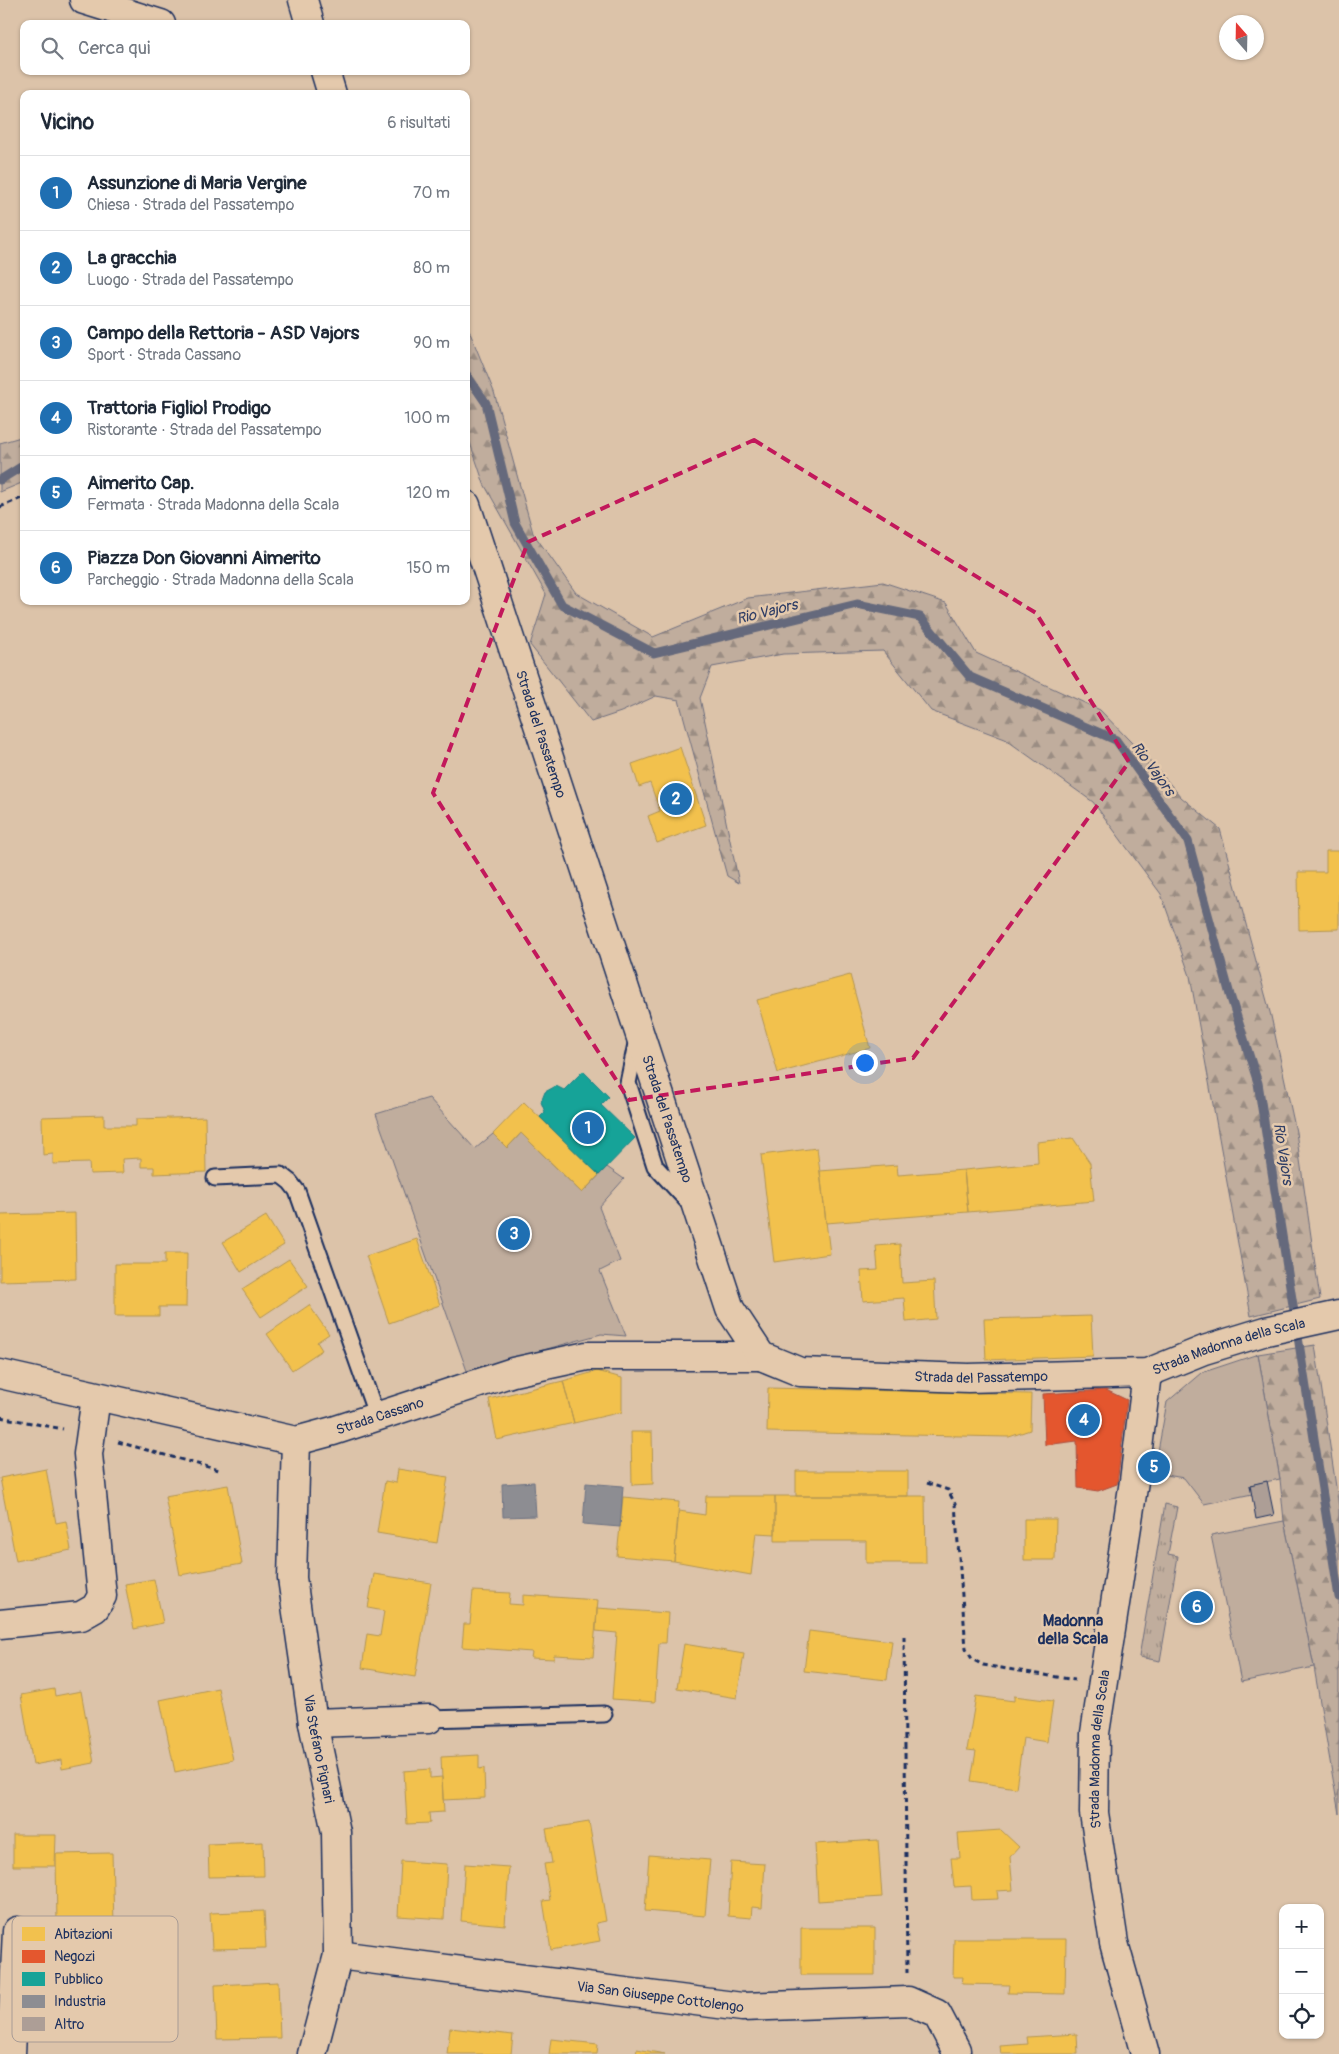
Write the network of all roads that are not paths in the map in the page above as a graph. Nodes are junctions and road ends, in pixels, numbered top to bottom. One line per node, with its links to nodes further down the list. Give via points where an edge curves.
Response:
1 (84, 0): 3 (street)
2 (303, 0): 4 (street)
3 (149, 20)
4 (309, 20)
5 (326, 75): 6 (street)
6 (331, 90)
7 (470, 517): 10 (street, Strada del Passatempo, via 730,1309)
8 (215, 1178): 14 (lane, via 281,1175 290,1182 296,1191)
9 (1332, 1316): 11 (street, Strada Madonna della Scala, via 1204,1350)
10 (762, 1356): 11 (street, Strada del Passatempo, via 800,1372 968,1378); 14 (street, Strada Cassano, via 588,1356 513,1372)
11 (1147, 1373): 25 (street, Strada Madonna della Scala, via 1096,1733 1094,1813 1114,1943)
12 (0, 1374): 13 (street, Strada Cassano)
13 (96, 1397): 15 (street, Strada Cassano); 16 (street, via 88,1454 102,1596 95,1608 81,1616)
14 (377, 1417): 15 (street, Strada Cassano)
15 (296, 1441): 19 (street, Via Stefano Pignari, via 292,1578)
16 (0, 1624)
17 (604, 1714): 18 (lane)
18 (428, 1719): 19 (street)
19 (313, 1723): 20 (street, Via Stefano Pignari, via 336,1832)
20 (338, 1955): 23 (street, Via Stefano Pignari); 24 (street, Via San Giuseppe Cottolengo, via 742,2007 908,2001 937,2014)
21 (12, 2036): 22 (street)
22 (11, 2054)
23 (312, 2054)
24 (956, 2054)
25 (1145, 2054)

